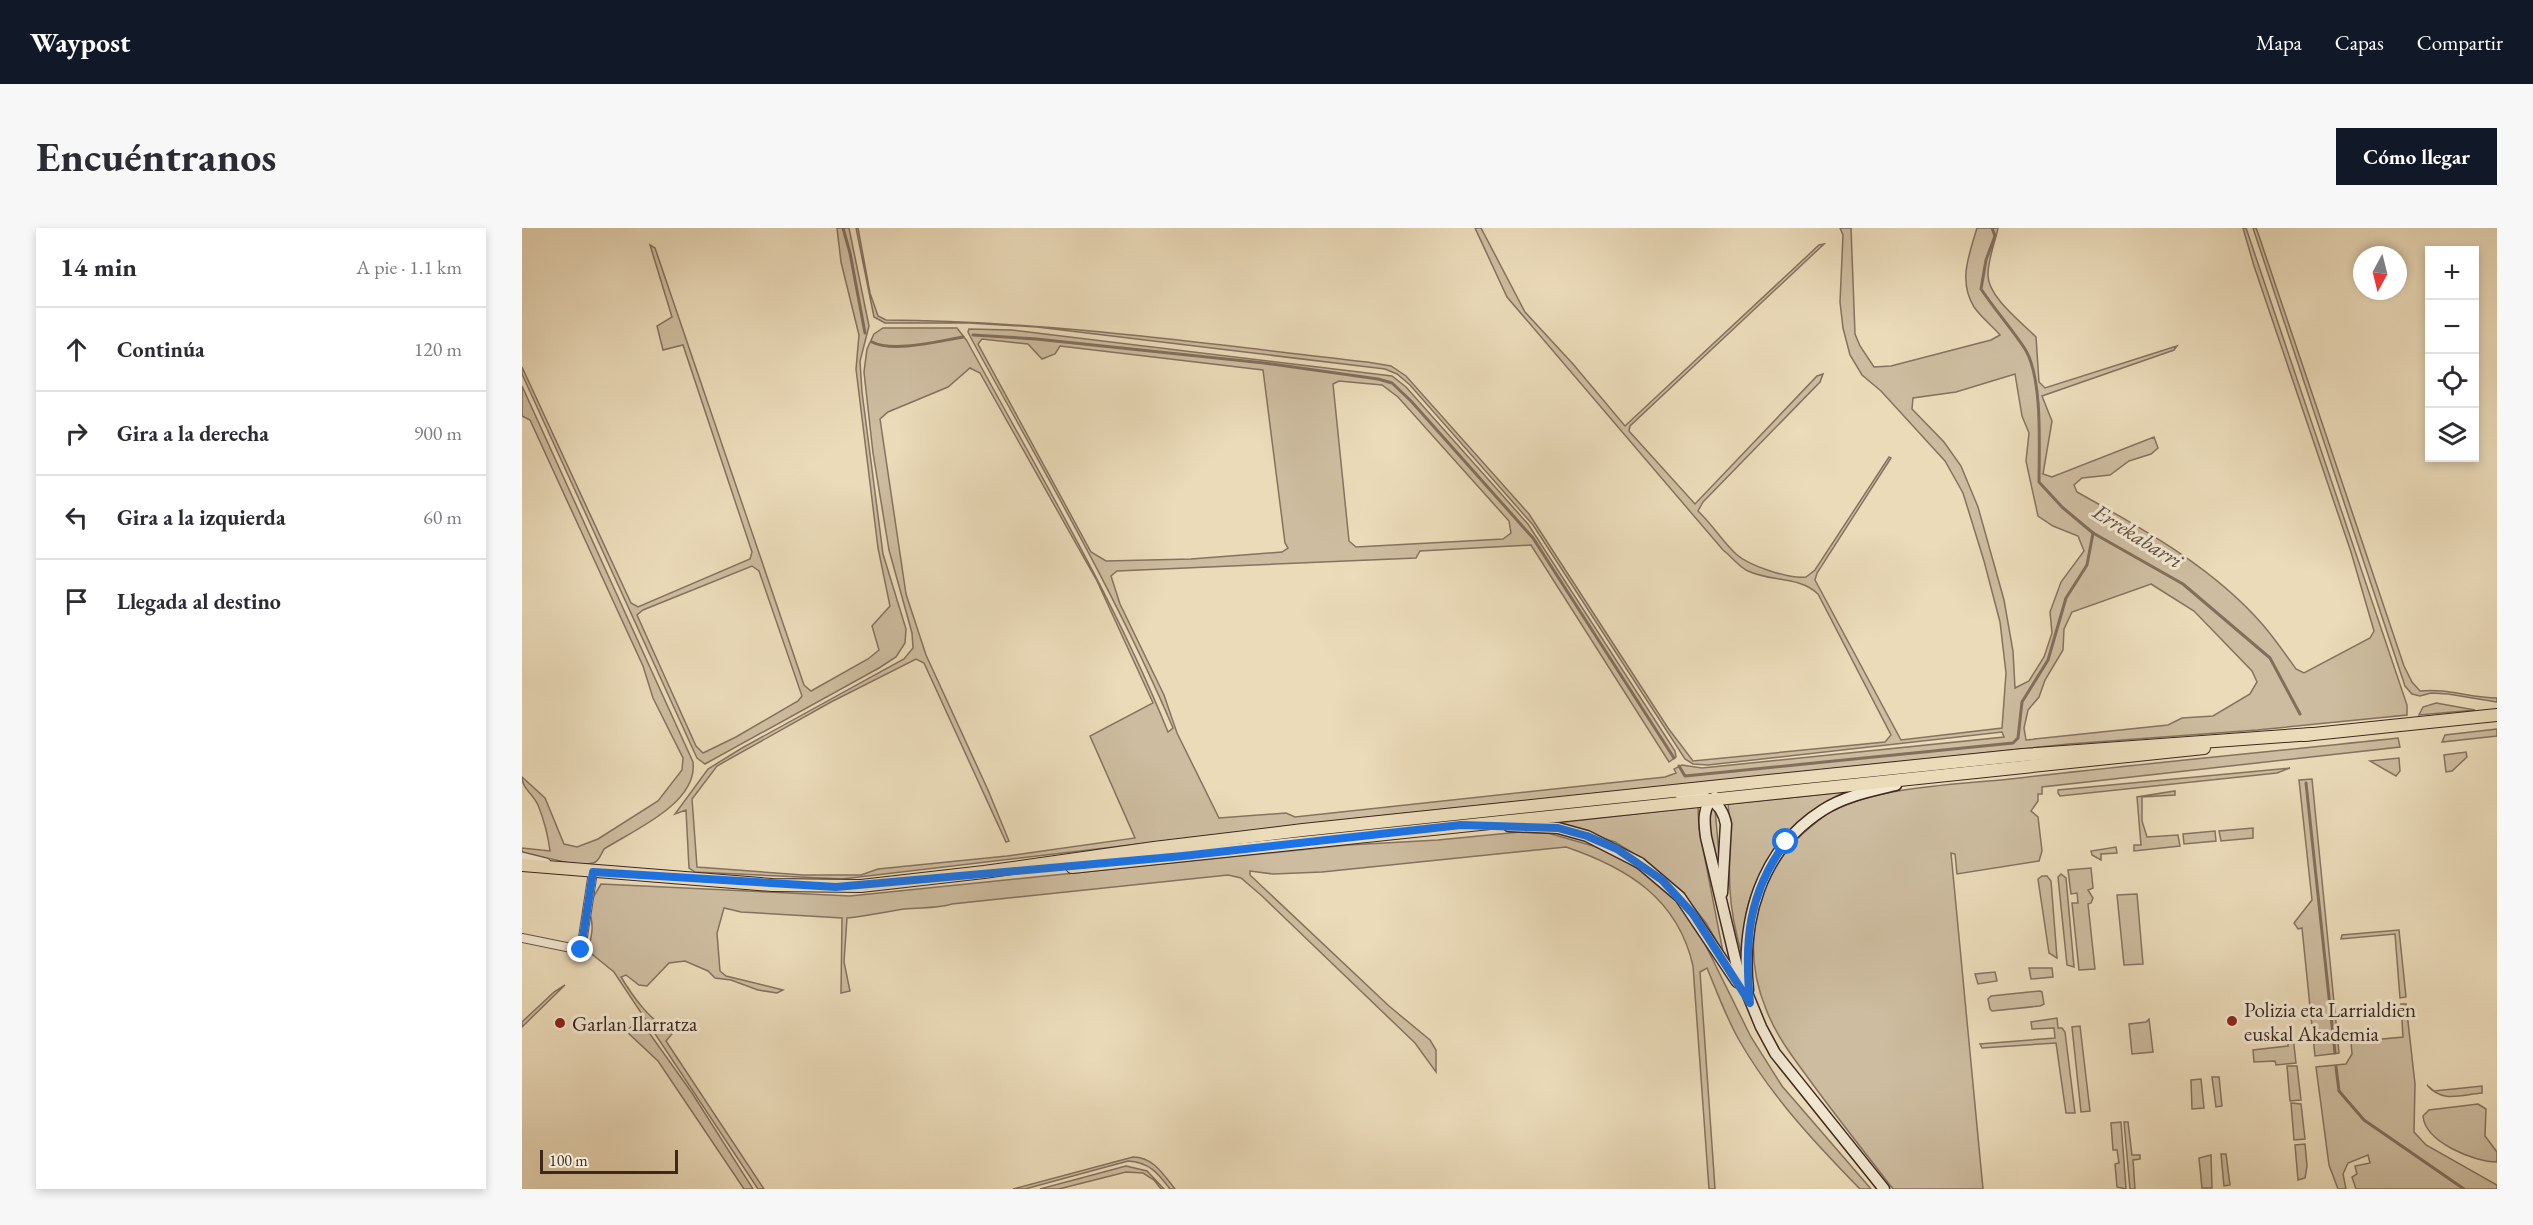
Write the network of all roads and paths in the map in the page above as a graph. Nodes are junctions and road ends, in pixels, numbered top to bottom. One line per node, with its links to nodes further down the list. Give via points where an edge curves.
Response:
1 (2497, 715): 2 (main road)
2 (2312, 734): 3 (main road); 4 (main road, via 2023,754)
3 (1932, 777): 6 (main road); 15 (main road, via 1846,799 1824,809 1786,842 1772,860 1754,901 1747,944)
4 (1749, 783): 5 (main road); 6 (main road)
5 (1627, 796): 6 (main road, via 1683,794); 12 (main road, via 1280,833)
6 (1710, 800): 7 (main road); 13 (main road, via 1704,822); 13 (main road, via 1719,805 1726,824)
7 (1461, 825): 12 (main road, via 1183,856); 15 (main road, via 1558,828 1587,836 1640,863 1680,897)
8 (522, 856): 10 (street)
9 (522, 865): 10 (main road)
10 (566, 870): 11 (main road)
11 (593, 872): 12 (main road, via 836,887); 14 (street, via 581,950)
12 (984, 872)
13 (1722, 897): 15 (main road, via 1738,971)
14 (523, 937)
15 (1750, 1003): 16 (main road, via 1775,1053)
16 (1884, 1189)

